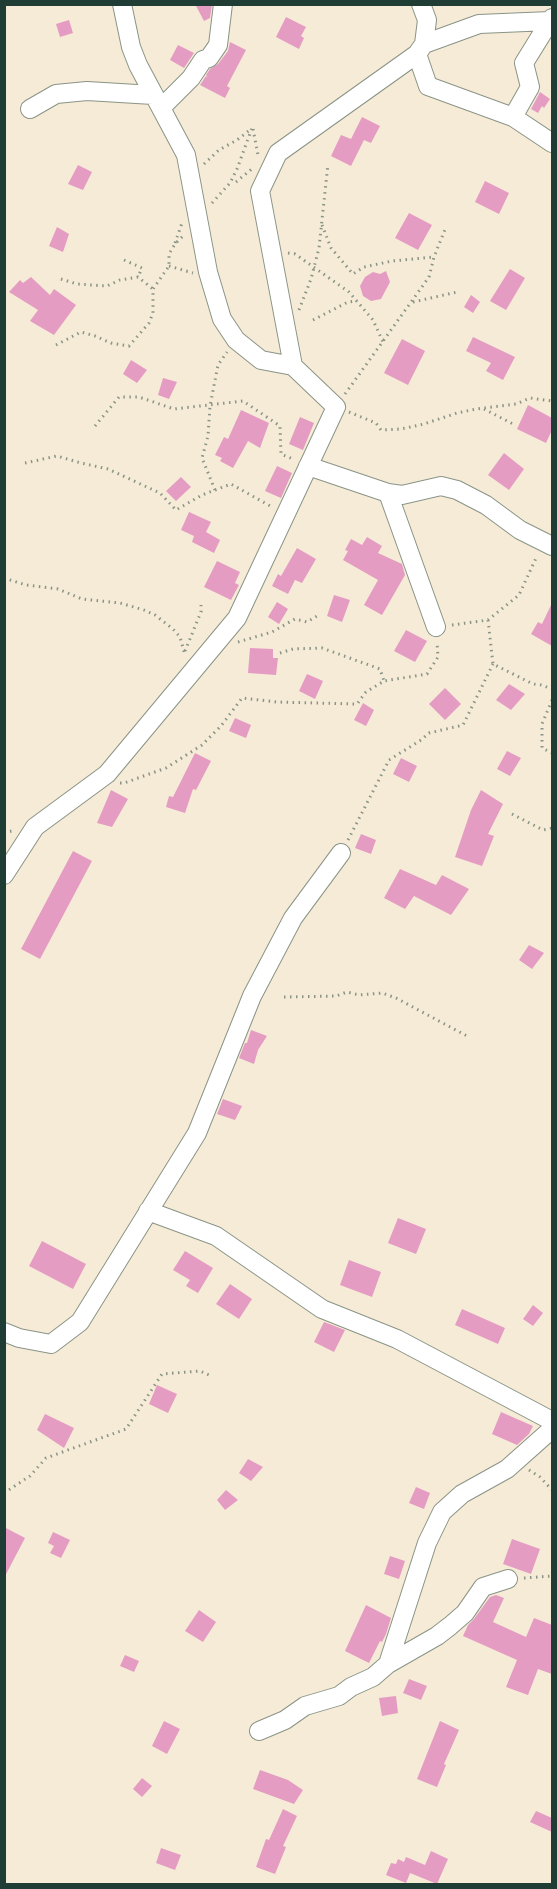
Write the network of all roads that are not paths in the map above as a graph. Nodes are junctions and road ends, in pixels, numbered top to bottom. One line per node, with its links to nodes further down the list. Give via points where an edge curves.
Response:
1 (122, 4): 6 (street, via 131,47)
2 (223, 4): 6 (street, via 218,45 191,78)
3 (420, 4): 5 (street, via 427,20)
4 (551, 19): 5 (street, via 479,24); 8 (street, via 524,63 530,87)
5 (421, 49): 8 (street, via 428,86); 10 (street, via 278,153 260,191)
6 (157, 102): 7 (street, via 87,91 56,94); 10 (street, via 186,155 208,272 222,319 236,340 261,360)
7 (30, 109)
8 (513, 117): 9 (street)
9 (552, 143)
10 (292, 366): 11 (street, via 336,407)
11 (308, 466): 12 (street); 16 (street, via 237,618 107,774 35,827)
12 (388, 493): 13 (street, via 402,495 441,486 457,490); 14 (street)
13 (546, 543)
14 (436, 627)
15 (341, 853): 17 (street, via 293,918 252,996 197,1133)
16 (4, 875)
17 (148, 1211): 18 (street, via 80,1322 51,1344); 19 (street, via 216,1236 322,1309 397,1339)
18 (4, 1332)
19 (551, 1430): 21 (street, via 507,1469 462,1494 442,1512 427,1543)
20 (508, 1579): 21 (street, via 483,1587 465,1614 437,1636)
21 (388, 1664): 22 (street, via 339,1696 305,1706)
22 (259, 1731)

